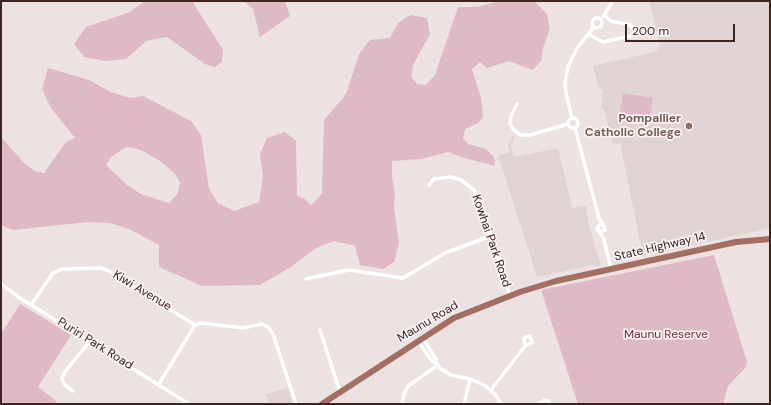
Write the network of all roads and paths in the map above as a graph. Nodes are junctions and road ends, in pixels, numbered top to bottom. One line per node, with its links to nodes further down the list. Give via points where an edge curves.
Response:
1 (613, 1): 2 (street)
2 (604, 15): 3 (street); 5 (street, via 611,20 630,25 634,32 631,36 603,42)
3 (601, 20): 4 (street, via 601,27); 4 (street, via 593,20)
4 (594, 27): 5 (street)
5 (588, 34): 7 (street, via 572,57 566,77 566,93)
6 (517, 104): 8 (street, via 510,124 521,135 530,135)
7 (572, 118): 8 (street); 9 (street, via 578,121)
8 (568, 124): 9 (street)
9 (575, 128): 11 (street)
10 (429, 185): 16 (street, Kowhai Park Road, via 434,179 451,177 471,186 477,195)
11 (599, 218): 12 (street); 13 (street)
12 (602, 224): 13 (street); 14 (street, via 605,227)
13 (598, 225): 15 (street)
14 (604, 231): 15 (street); 17 (street)
15 (599, 232): 17 (street)
16 (491, 236): 20 (street, via 445,253 403,278 344,270); 23 (street, Kowhai Park Road)
17 (604, 239): 19 (street)
18 (770, 239): 19 (main road, State Highway 14, via 736,242)
19 (611, 269): 21 (main road, State Highway 14)
20 (306, 279)
21 (556, 281): 23 (main road, Maunu Road)
22 (1, 284): 24 (street, Puriri Park Road)
23 (510, 296): 27 (main road, Maunu Road, via 454,318)
24 (31, 305): 25 (street, Kiwi Avenue, via 53,273 62,270 101,268); 28 (street, Puriri Park Road)
25 (195, 325): 32 (street); 37 (street, via 201,323 244,328 262,324 268,326 273,334)
26 (320, 330): 35 (street)
27 (420, 339): 30 (street); 35 (main road, Maunu Road)
28 (90, 341): 32 (street, Puriri Park Road); 34 (street, via 62,379)
29 (525, 346): 33 (street)
30 (437, 364): 31 (street, via 451,374); 39 (street, via 408,386)
31 (470, 379): 33 (street); 40 (street)
32 (159, 384): 36 (street, Puriri Park Road)
33 (491, 390): 41 (street)
34 (73, 391)
35 (340, 392): 38 (main road, Maunu Road)
36 (189, 404)
37 (296, 404)
38 (322, 404)
39 (403, 404)
40 (464, 404)
41 (501, 404)
42 (538, 404): 43 (street, via 545,400 549,401)
43 (549, 404)

